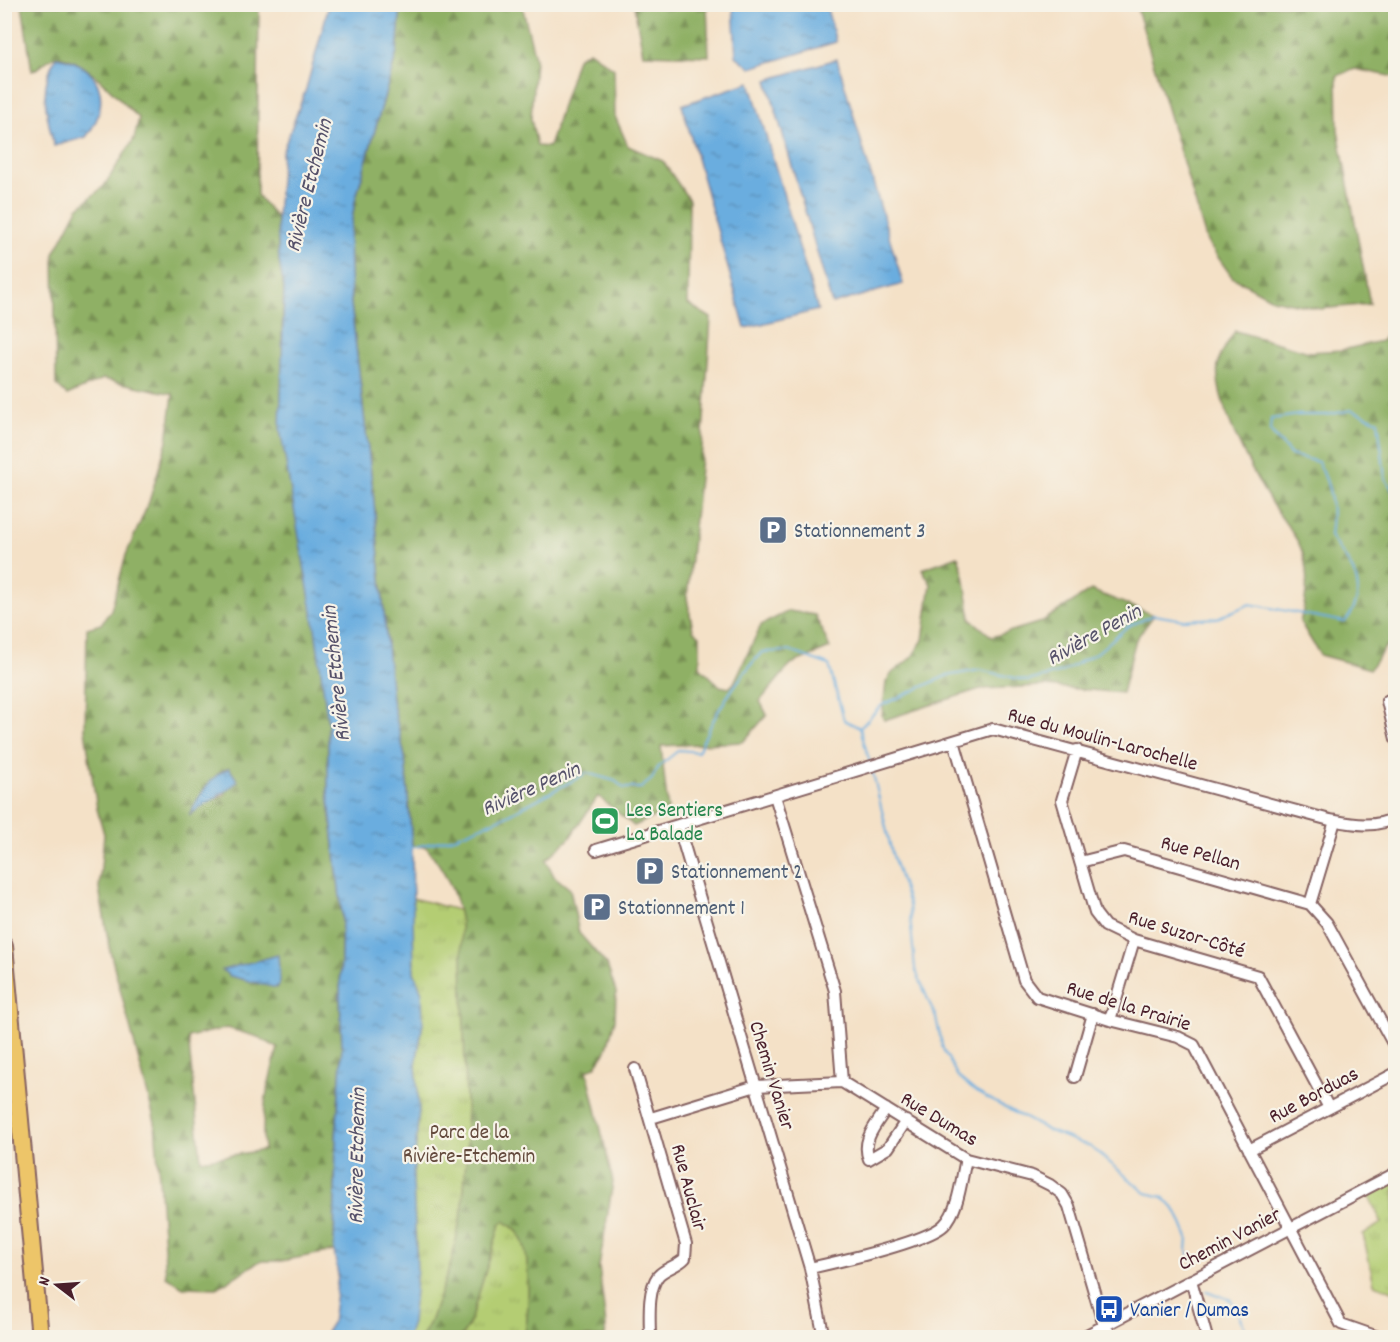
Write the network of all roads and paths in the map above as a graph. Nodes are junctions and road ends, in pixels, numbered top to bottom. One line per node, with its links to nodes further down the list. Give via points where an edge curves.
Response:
1 (1395, 696): 2 (street, via 1387,701)
2 (1395, 739)
3 (954, 741): 4 (street, Rue du Moulin-Larochelle, via 993,729); 5 (street, Rue du Moulin-Larochelle); 14 (street, Rue de la Prairie, via 1024,980 1037,997)
4 (1077, 750): 7 (street, Rue du Moulin-Larochelle); 10 (street, Rue Suzor-Côté, via 1062,801)
5 (775, 796): 8 (street, Rue du Moulin-Larochelle); 20 (street, via 836,991)
6 (1395, 817): 7 (street, Rue du Moulin-Larochelle, via 1360,825)
7 (1335, 821): 11 (street)
8 (678, 825): 9 (street, Rue du Moulin-Larochelle); 21 (street, Chemin Vanier)
9 (596, 850)
10 (1080, 862): 11 (street, Rue Pellan, via 1124,850); 12 (street, Rue Suzor-Côté, via 1095,913 1105,926)
11 (1310, 904): 16 (street, via 1327,923)
12 (1134, 940): 15 (street); 22 (street, Rue Suzor-Côté, via 1258,976)
13 (4, 946): 33 (highway)
14 (1093, 1014): 15 (street, Rue de la Prairie); 19 (street)
15 (1110, 1020): 26 (street, Rue de la Prairie, via 1178,1037 1194,1045)
16 (1395, 1049)
17 (635, 1069): 24 (street, Rue Auclair)
18 (1395, 1073): 22 (street, Rue Borduas)
19 (1075, 1077)
20 (843, 1082): 21 (street); 23 (street, Rue Dumas)
21 (756, 1086): 24 (street); 30 (street, Chemin Vanier)
22 (1329, 1108): 26 (street, Rue Borduas)
23 (886, 1109): 25 (street, Rue Dumas); 25 (street, via 867,1140 869,1159 888,1148)
24 (651, 1118): 34 (street, Rue Auclair, via 686,1244 685,1258 678,1266 659,1274 652,1286)
25 (906, 1121): 27 (street, Rue Dumas)
26 (1249, 1150): 29 (street, Rue de la Prairie)
27 (966, 1160): 30 (street, via 953,1211 943,1226 875,1252); 32 (street, Rue Dumas, via 1032,1176 1062,1194 1069,1206)
28 (1395, 1173): 29 (street, Chemin Vanier)
29 (1290, 1228): 31 (street, Chemin Vanier); 39 (street, Rue de la Prairie, via 1341,1324)
30 (810, 1268): 35 (street, Chemin Vanier)
31 (1191, 1280): 32 (street, Chemin Vanier); 38 (street)
32 (1104, 1326): 36 (street, Chemin Vanier); 37 (street, Rue Dumas)
33 (40, 1338)
34 (650, 1338)
35 (824, 1338)
36 (1081, 1338)
37 (1114, 1338)
38 (1208, 1338)
39 (1381, 1338)

